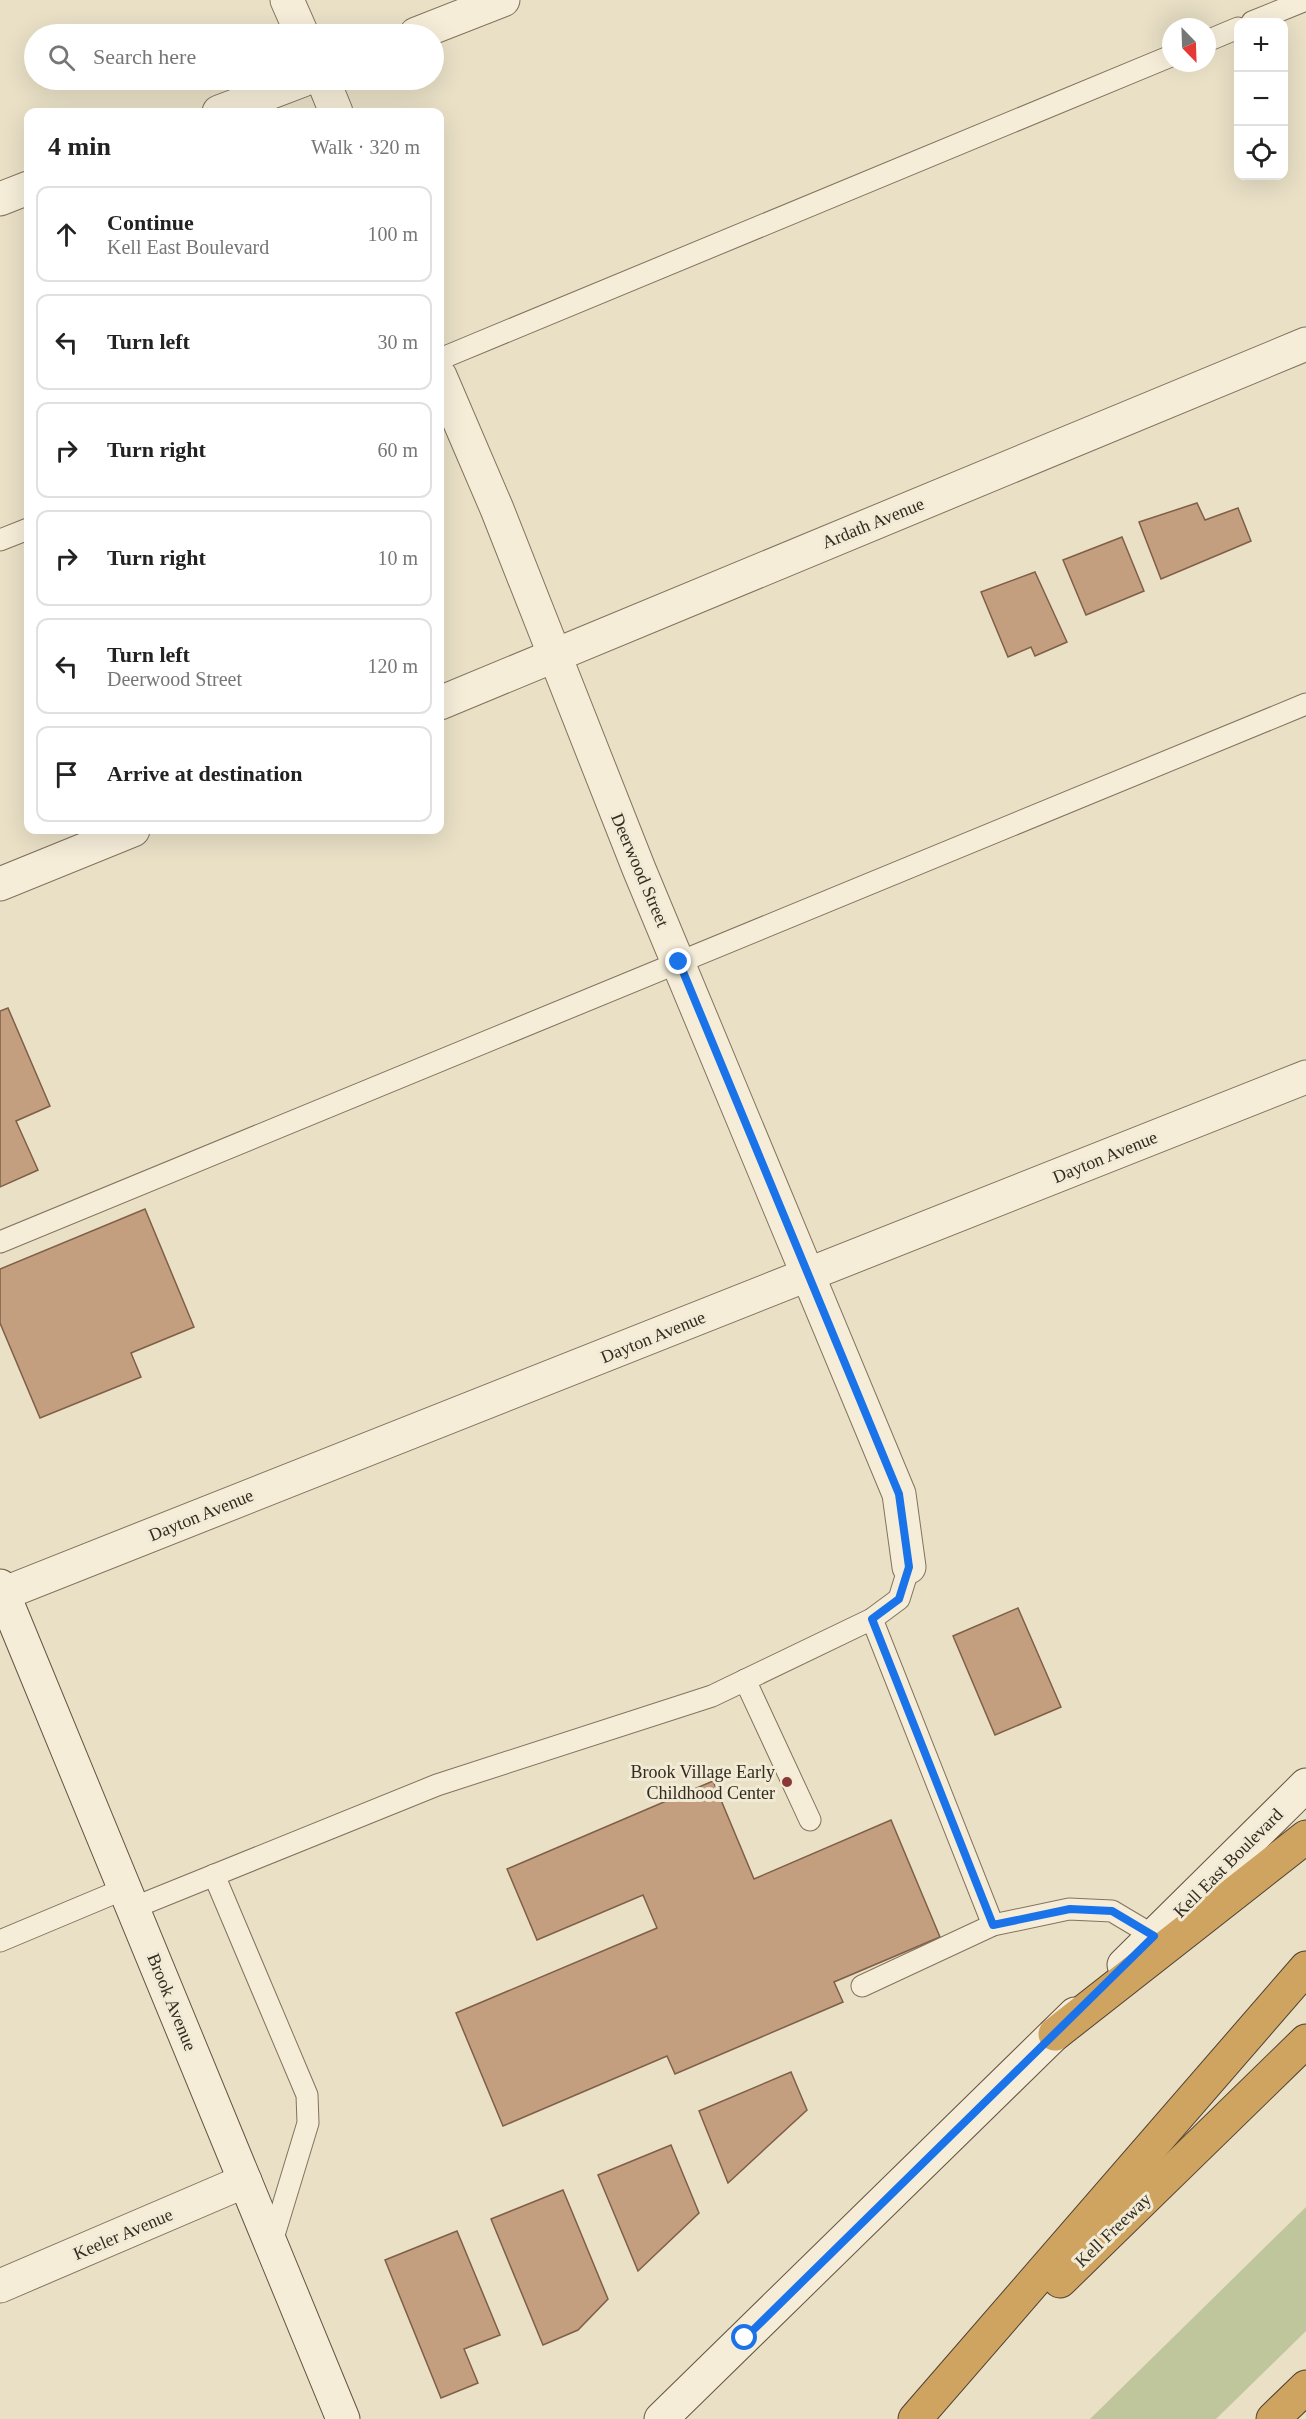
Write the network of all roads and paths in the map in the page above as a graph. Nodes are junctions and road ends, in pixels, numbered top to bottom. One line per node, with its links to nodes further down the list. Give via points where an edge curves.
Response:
1 (286, 0): 5 (street)
2 (503, 0): 6 (street)
3 (1306, 0): 4 (lane)
4 (1262, 18)
5 (297, 24)
6 (442, 24)
7 (1234, 30): 8 (lane)
8 (1216, 37)
9 (1162, 60): 17 (lane)
10 (277, 90): 12 (street)
11 (327, 90): 13 (street)
12 (230, 108)
13 (334, 108)
14 (24, 190): 15 (street)
15 (0, 199)
16 (1306, 344): 21 (street, Ardath Avenue)
17 (444, 356)
18 (444, 385): 21 (street, Deerwood Street)
19 (24, 530): 20 (lane)
20 (0, 540)
21 (554, 655): 22 (street, Ardath Avenue); 26 (street, Deerwood Street)
22 (444, 701)
23 (1306, 704): 26 (lane)
24 (123, 834): 25 (street)
25 (0, 884)
26 (679, 962): 28 (lane); 29 (street, Deerwood Street)
27 (1306, 1077): 29 (street, Dayton Avenue)
28 (0, 1242)
29 (807, 1276): 30 (street, Deerwood Street, via 899,1494); 31 (street, Dayton Avenue)
30 (909, 1567): 32 (lane, via 899,1599)
31 (1, 1592): 38 (street, Brook Avenue)
32 (872, 1619): 33 (lane); 39 (lane)
33 (745, 1680): 35 (lane); 37 (lane, via 712,1696 437,1785)
34 (1306, 1785): 40 (street, Kell East Boulevard)
35 (810, 1820)
36 (1306, 1837): 44 (highway)
37 (214, 1875): 38 (lane); 47 (lane, via 307,2095 309,2123)
38 (129, 1899): 41 (lane); 46 (street, Brook Avenue)
39 (993, 1925): 40 (lane, via 1070,1909 1112,1911); 43 (lane)
40 (1154, 1936): 44 (street, Kell East Boulevard)
41 (0, 1941)
42 (1306, 1968): 52 (highway)
43 (862, 1986)
44 (1055, 2034): 51 (street, Kell East Boulevard)
45 (1306, 2041): 52 (highway, Kell Freeway)
46 (245, 2181): 47 (street, Brook Avenue); 48 (street, Keeler Avenue)
47 (271, 2245): 50 (street, Brook Avenue)
48 (0, 2286)
49 (1306, 2387): 53 (highway)
50 (343, 2419)
51 (661, 2419)
52 (917, 2419)
53 (1273, 2419)

